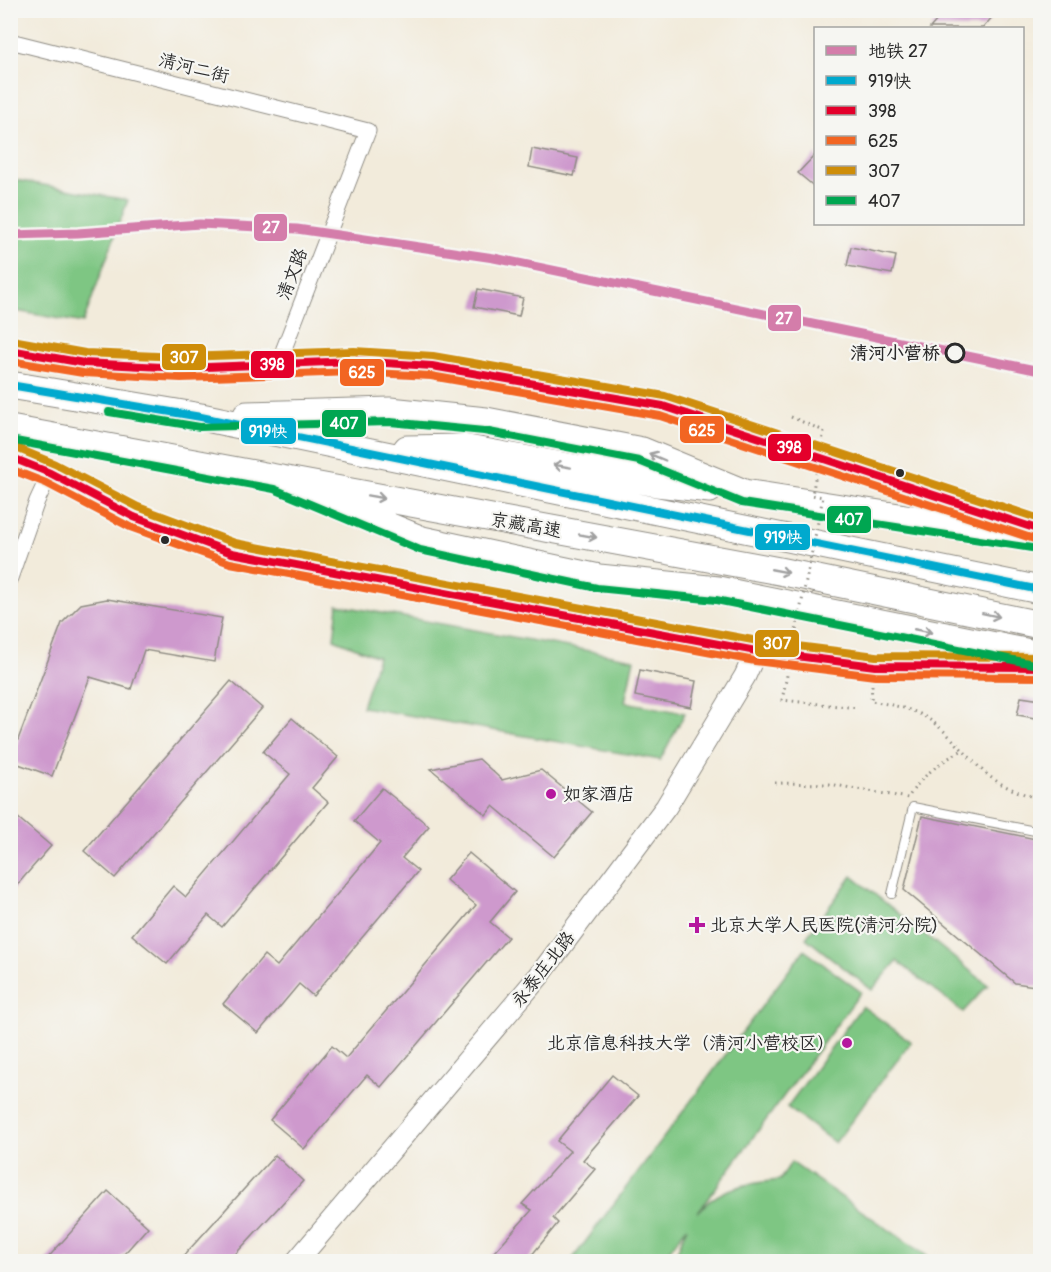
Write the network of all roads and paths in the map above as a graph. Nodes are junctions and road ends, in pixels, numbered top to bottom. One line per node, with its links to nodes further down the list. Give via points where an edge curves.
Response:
1 (10, 41): 2 (street, 清河二街)
2 (368, 131): 4 (street, 清文路)
3 (10, 350): 4 (main road, via 84,363 182,368)
4 (278, 364): 14 (main road, via 354,360 432,366 663,406)
5 (10, 385): 6 (highway)
6 (201, 417): 9 (highway); 13 (highway, one-way to 6, via 642,451 486,421 390,411)
7 (791, 417): 23 (path, bridge, via 824,431 812,495 823,496 782,700)
8 (10, 429): 12 (highway, 京藏高速)
9 (357, 449): 13 (highway, one-way to 9, via 657,483 462,448); 17 (highway)
10 (10, 457): 11 (main road)
11 (50, 473): 16 (street); 19 (main road, via 134,517 232,553)
12 (277, 479): 18 (highway, 京藏高速, one-way to 18, via 779,571); 20 (highway, one-way to 20, via 422,540 599,578 718,590)
13 (744, 493): 15 (highway)
14 (1041, 530)
15 (1041, 539)
16 (10, 578)
17 (1041, 590)
18 (1041, 625)
19 (756, 651): 21 (main road); 29 (street, 永泰庄北路, via 666,807 560,948)
20 (1041, 655)
21 (874, 666): 22 (main road); 24 (path, via 871,701 921,715)
22 (1041, 667)
23 (858, 708)
24 (963, 750): 25 (path, via 942,761 908,798 829,784); 26 (path, via 998,782)
25 (775, 783)
26 (1041, 799)
27 (1041, 832): 28 (lane, via 913,807)
28 (892, 894)
29 (296, 1262)

